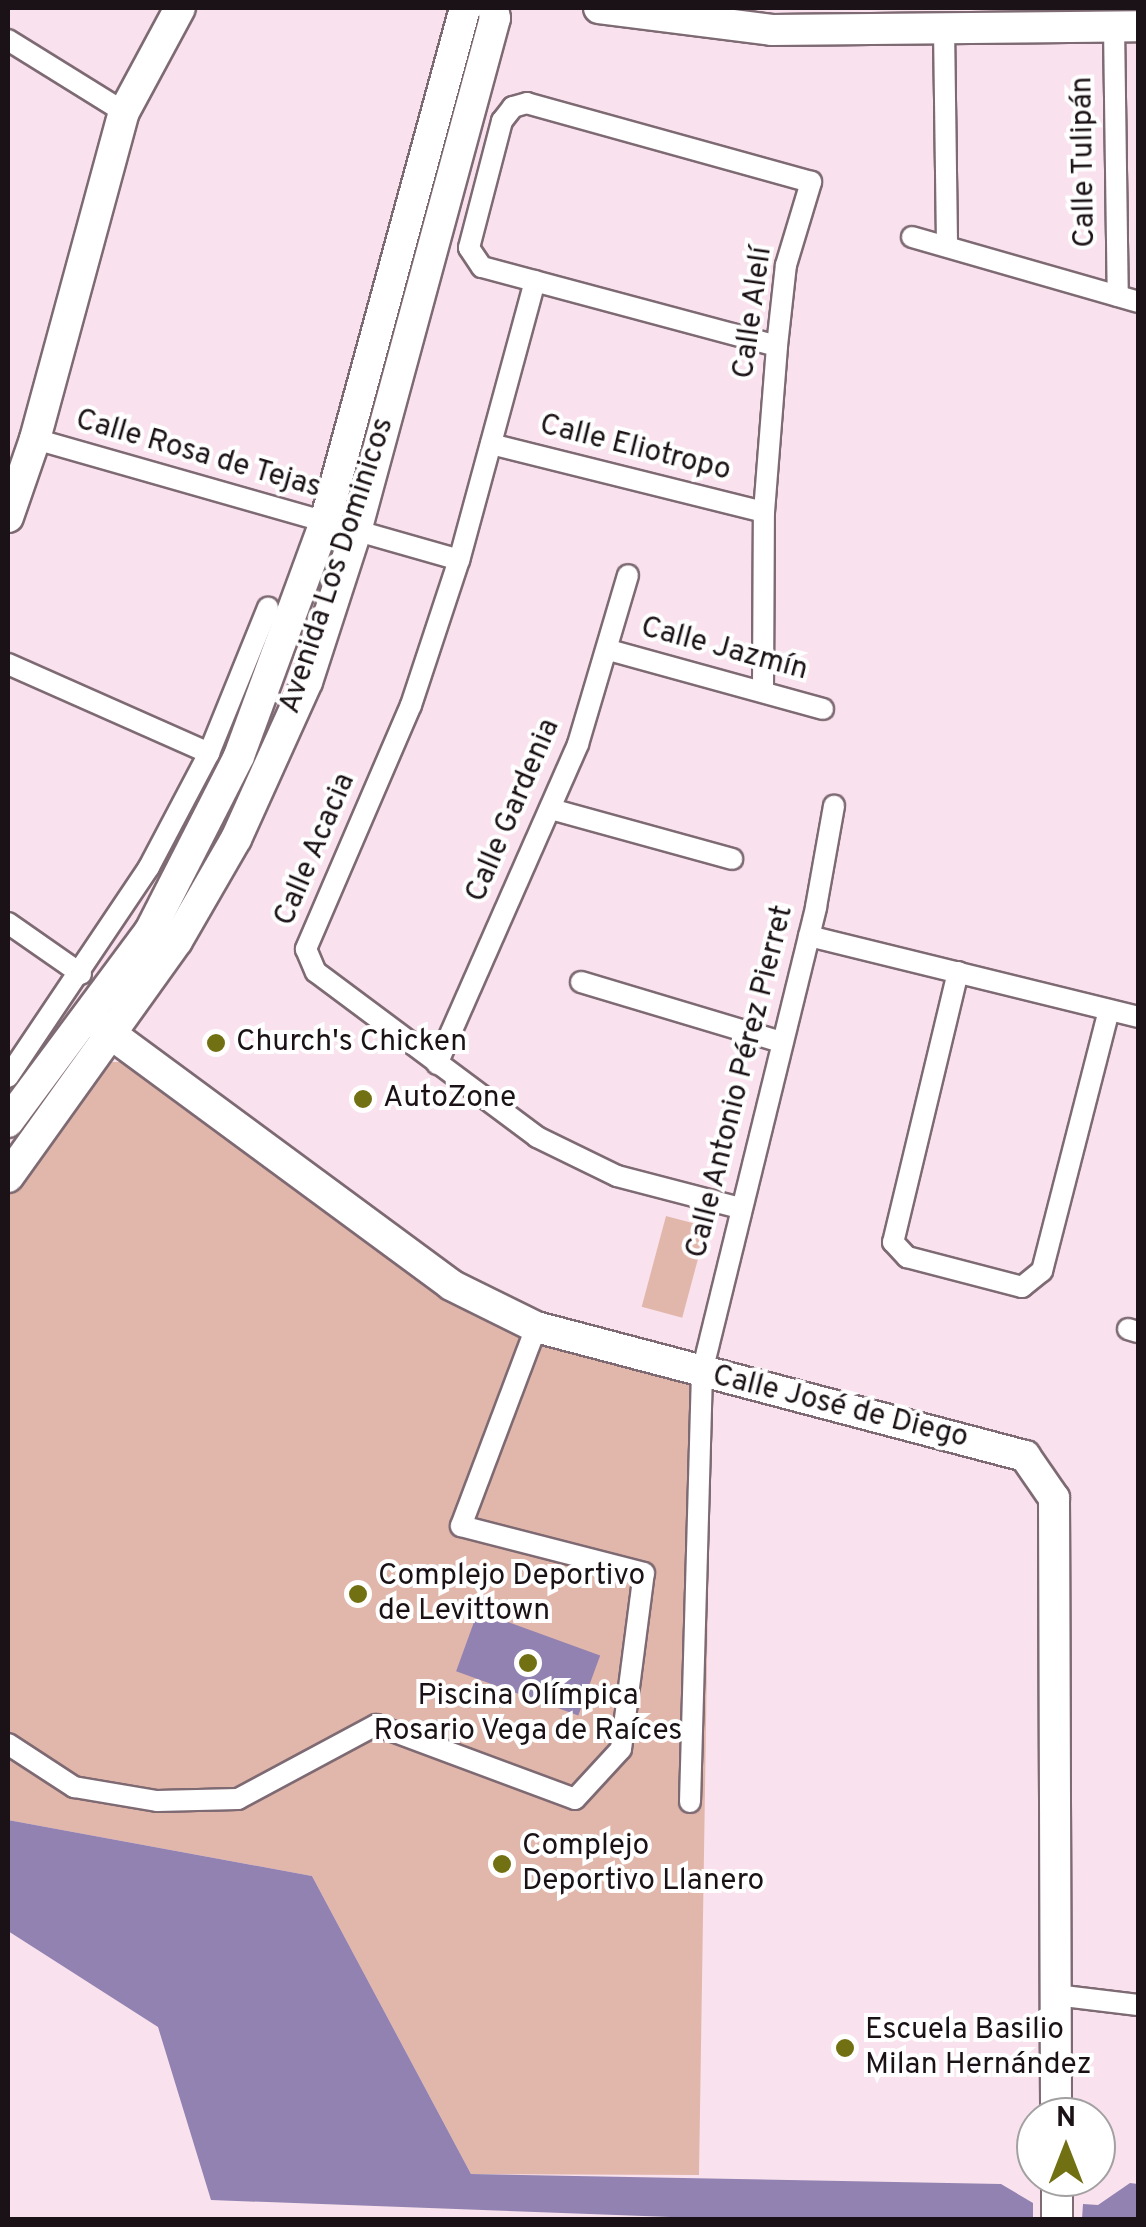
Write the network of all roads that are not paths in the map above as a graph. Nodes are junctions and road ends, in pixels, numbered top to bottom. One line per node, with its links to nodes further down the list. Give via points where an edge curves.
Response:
1 (180, 8): 9 (street)
2 (465, 8): 19 (street, Avenida Los Dominicos)
3 (492, 8): 20 (street, Avenida Los Dominicos, via 495,18)
4 (599, 8): 5 (street)
5 (652, 13): 7 (street, via 772,30)
6 (1126, 26): 7 (street); 13 (street, Calle Tulipán)
7 (944, 28): 11 (street)
8 (8, 40): 9 (street)
9 (124, 112): 15 (street)
10 (912, 238): 11 (street)
11 (948, 246): 13 (street)
12 (535, 281): 14 (street); 14 (street, Calle Alelí, via 482,266 469,248 502,121 527,103 811,182 786,265); 16 (street, Calle Acacia)
13 (1128, 299)
14 (777, 346): 17 (street, Calle Alelí)
15 (35, 439): 18 (street); 19 (street, Calle Rosa de Tejas)
16 (491, 444): 17 (street, Calle Eliotropo); 21 (street, Calle Acacia)
17 (764, 512): 26 (street, Calle Alelí)
18 (8, 517)
19 (325, 522): 20 (street, Calle Rosa de Tejas); 38 (street, Avenida Los Dominicos, via 239,756 150,931)
20 (356, 531): 21 (street, Calle Rosa de Tejas); 40 (street, Avenida Los Dominicos, via 307,682 236,840)
21 (459, 560): 42 (street, Calle Acacia, via 411,705 306,949 316,972)
22 (628, 575): 24 (street, Calle Gardenia)
23 (268, 608): 28 (street)
24 (609, 650): 26 (street, Calle Jazmín); 30 (street, Calle Gardenia)
25 (8, 664): 28 (street)
26 (763, 688): 27 (street, Calle Jazmín)
27 (823, 709)
28 (208, 753): 35 (street)
29 (834, 806): 33 (street, Calle Antonio Pérez Pierret)
30 (551, 808): 31 (street); 42 (street, Calle Gardenia)
31 (732, 858)
32 (8, 923): 35 (street)
33 (809, 936): 34 (street); 41 (street, Calle Antonio Pérez Pierret)
34 (958, 972): 37 (street); 37 (street, via 893,1242 907,1257 1022,1287 1042,1270)
35 (81, 974): 43 (street)
36 (581, 982): 41 (street)
37 (1109, 1010): 39 (street)
38 (88, 1017): 40 (street, Calle José de Diego); 44 (street, Avenida Los Dominicos)
39 (1138, 1017)
40 (112, 1036): 45 (street, Avenida Los Dominicos); 47 (street, Calle José de Diego, via 451,1285)
41 (781, 1042): 46 (street, Calle Antonio Pérez Pierret)
42 (436, 1064): 46 (street, Calle Acacia, via 536,1138 617,1176)
43 (8, 1076)
44 (8, 1122)
45 (8, 1176)
46 (740, 1208): 48 (street, Calle Antonio Pérez Pierret)
47 (536, 1326): 48 (street, Calle José de Diego); 49 (street, via 461,1526 644,1573 621,1749 575,1799 376,1725 238,1799 157,1801 74,1787)
48 (702, 1372): 50 (street, Calle Antonio Pérez Pierret); 51 (street, Calle José de Diego, via 1025,1456 1054,1498)
49 (8, 1744)
50 (690, 1802)
51 (1055, 1995): 52 (street); 53 (street, Calle José de Diego)
52 (1138, 2005)
53 (1056, 2097)

